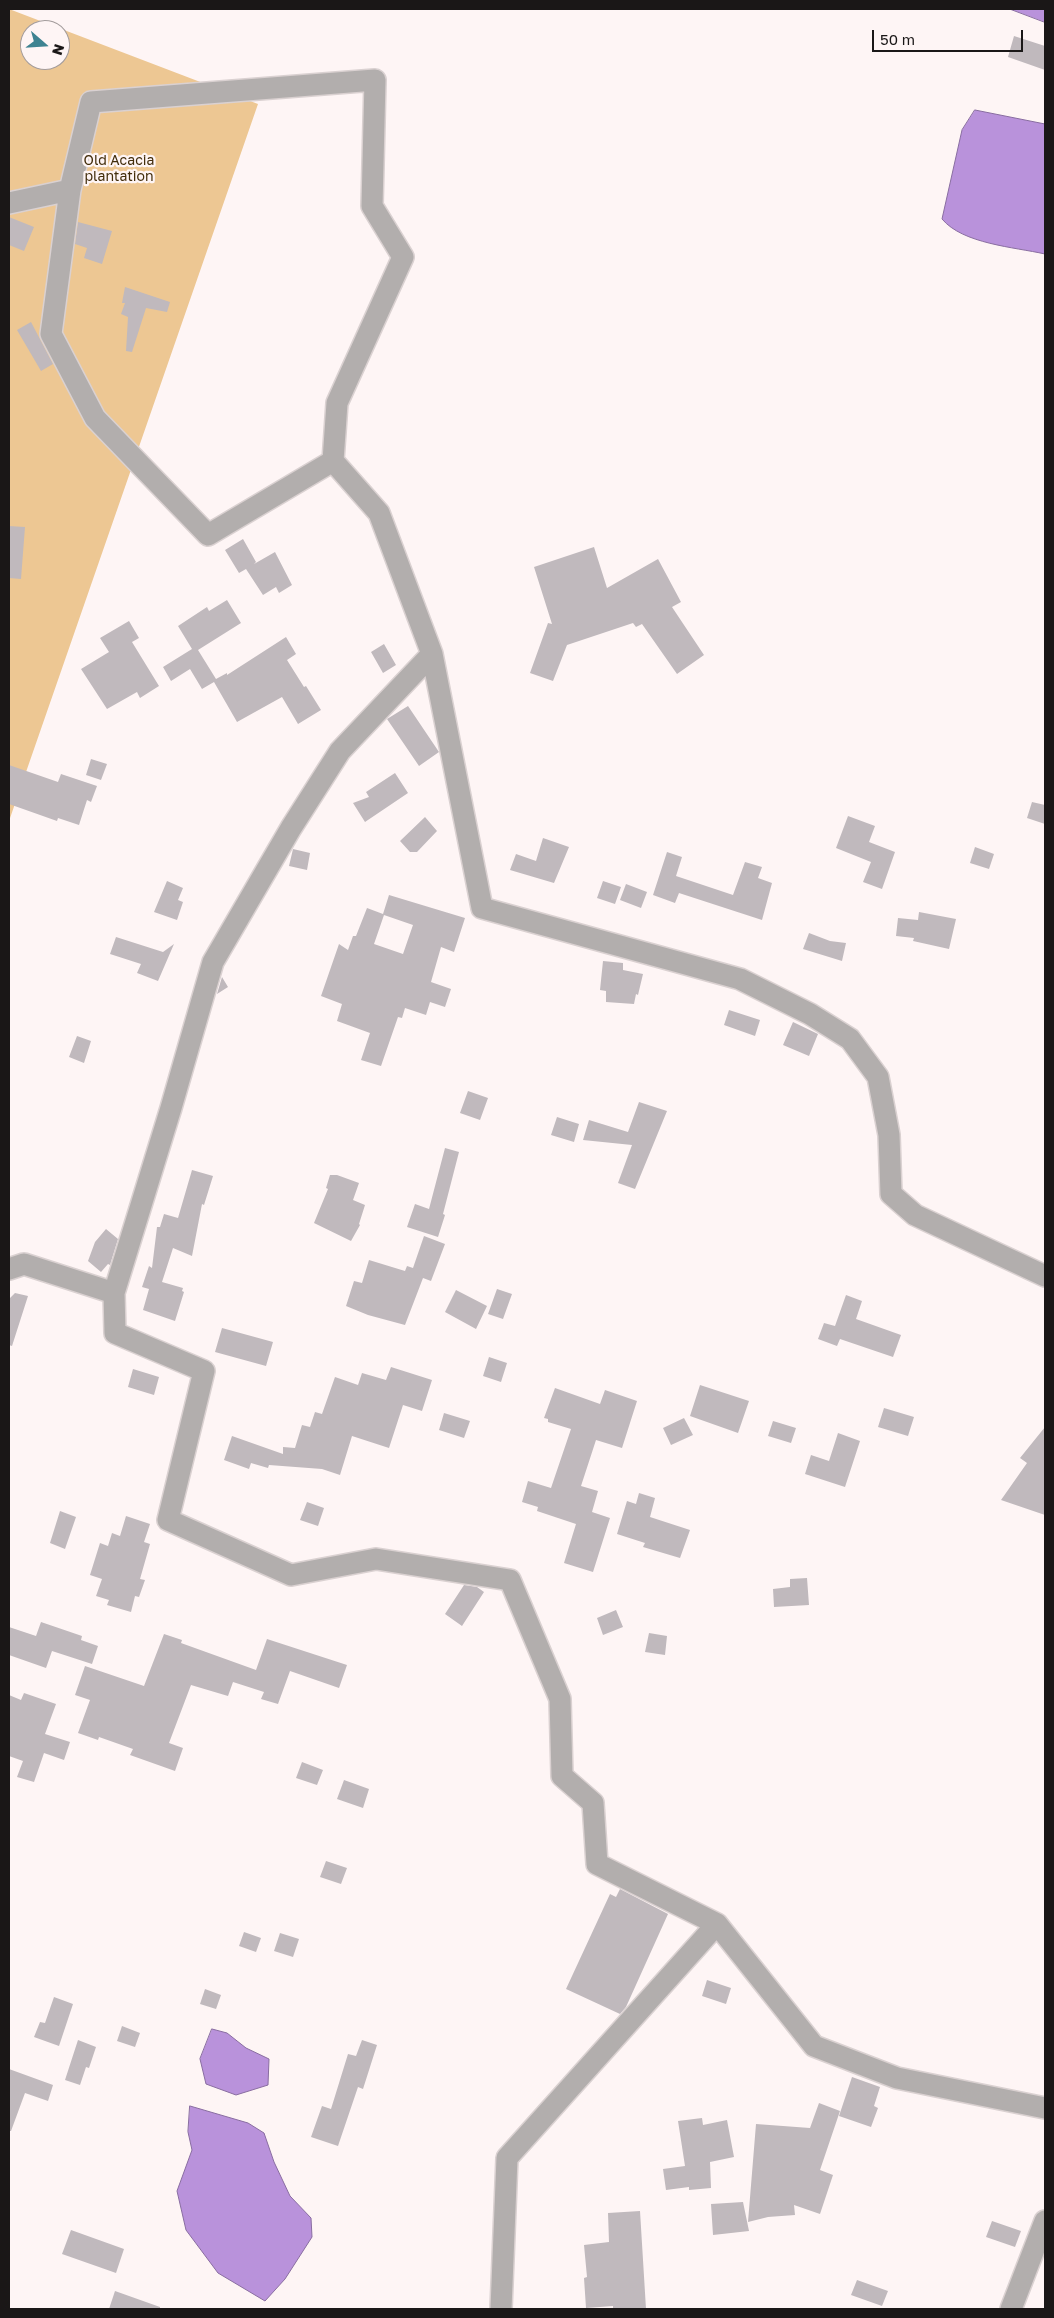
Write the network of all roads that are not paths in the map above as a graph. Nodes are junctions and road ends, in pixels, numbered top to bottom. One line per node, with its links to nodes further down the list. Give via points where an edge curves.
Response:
1 (70, 190): 2 (street); 3 (street, via 52,334 95,418 208,535); 3 (street, via 91,102 375,80 372,206 403,257 338,404)
2 (9, 203)
3 (332, 461): 4 (street, via 379,513)
4 (432, 654): 6 (street, via 482,908 740,979 810,1014 850,1039 878,1077 889,1135 891,1194 914,1215); 7 (street, via 340,750 213,962)
5 (9, 1269): 7 (street, via 24,1264)
6 (1045, 1276)
7 (114, 1293): 8 (street, via 115,1333 204,1371 168,1520 291,1575 376,1559 510,1580 560,1699 562,1776 593,1803 597,1864)
8 (716, 1924): 9 (street, via 814,2046 897,2078); 11 (street, via 507,2158)
9 (1045, 2108)
10 (1045, 2221): 12 (street)
11 (501, 2309)
12 (1011, 2309)

